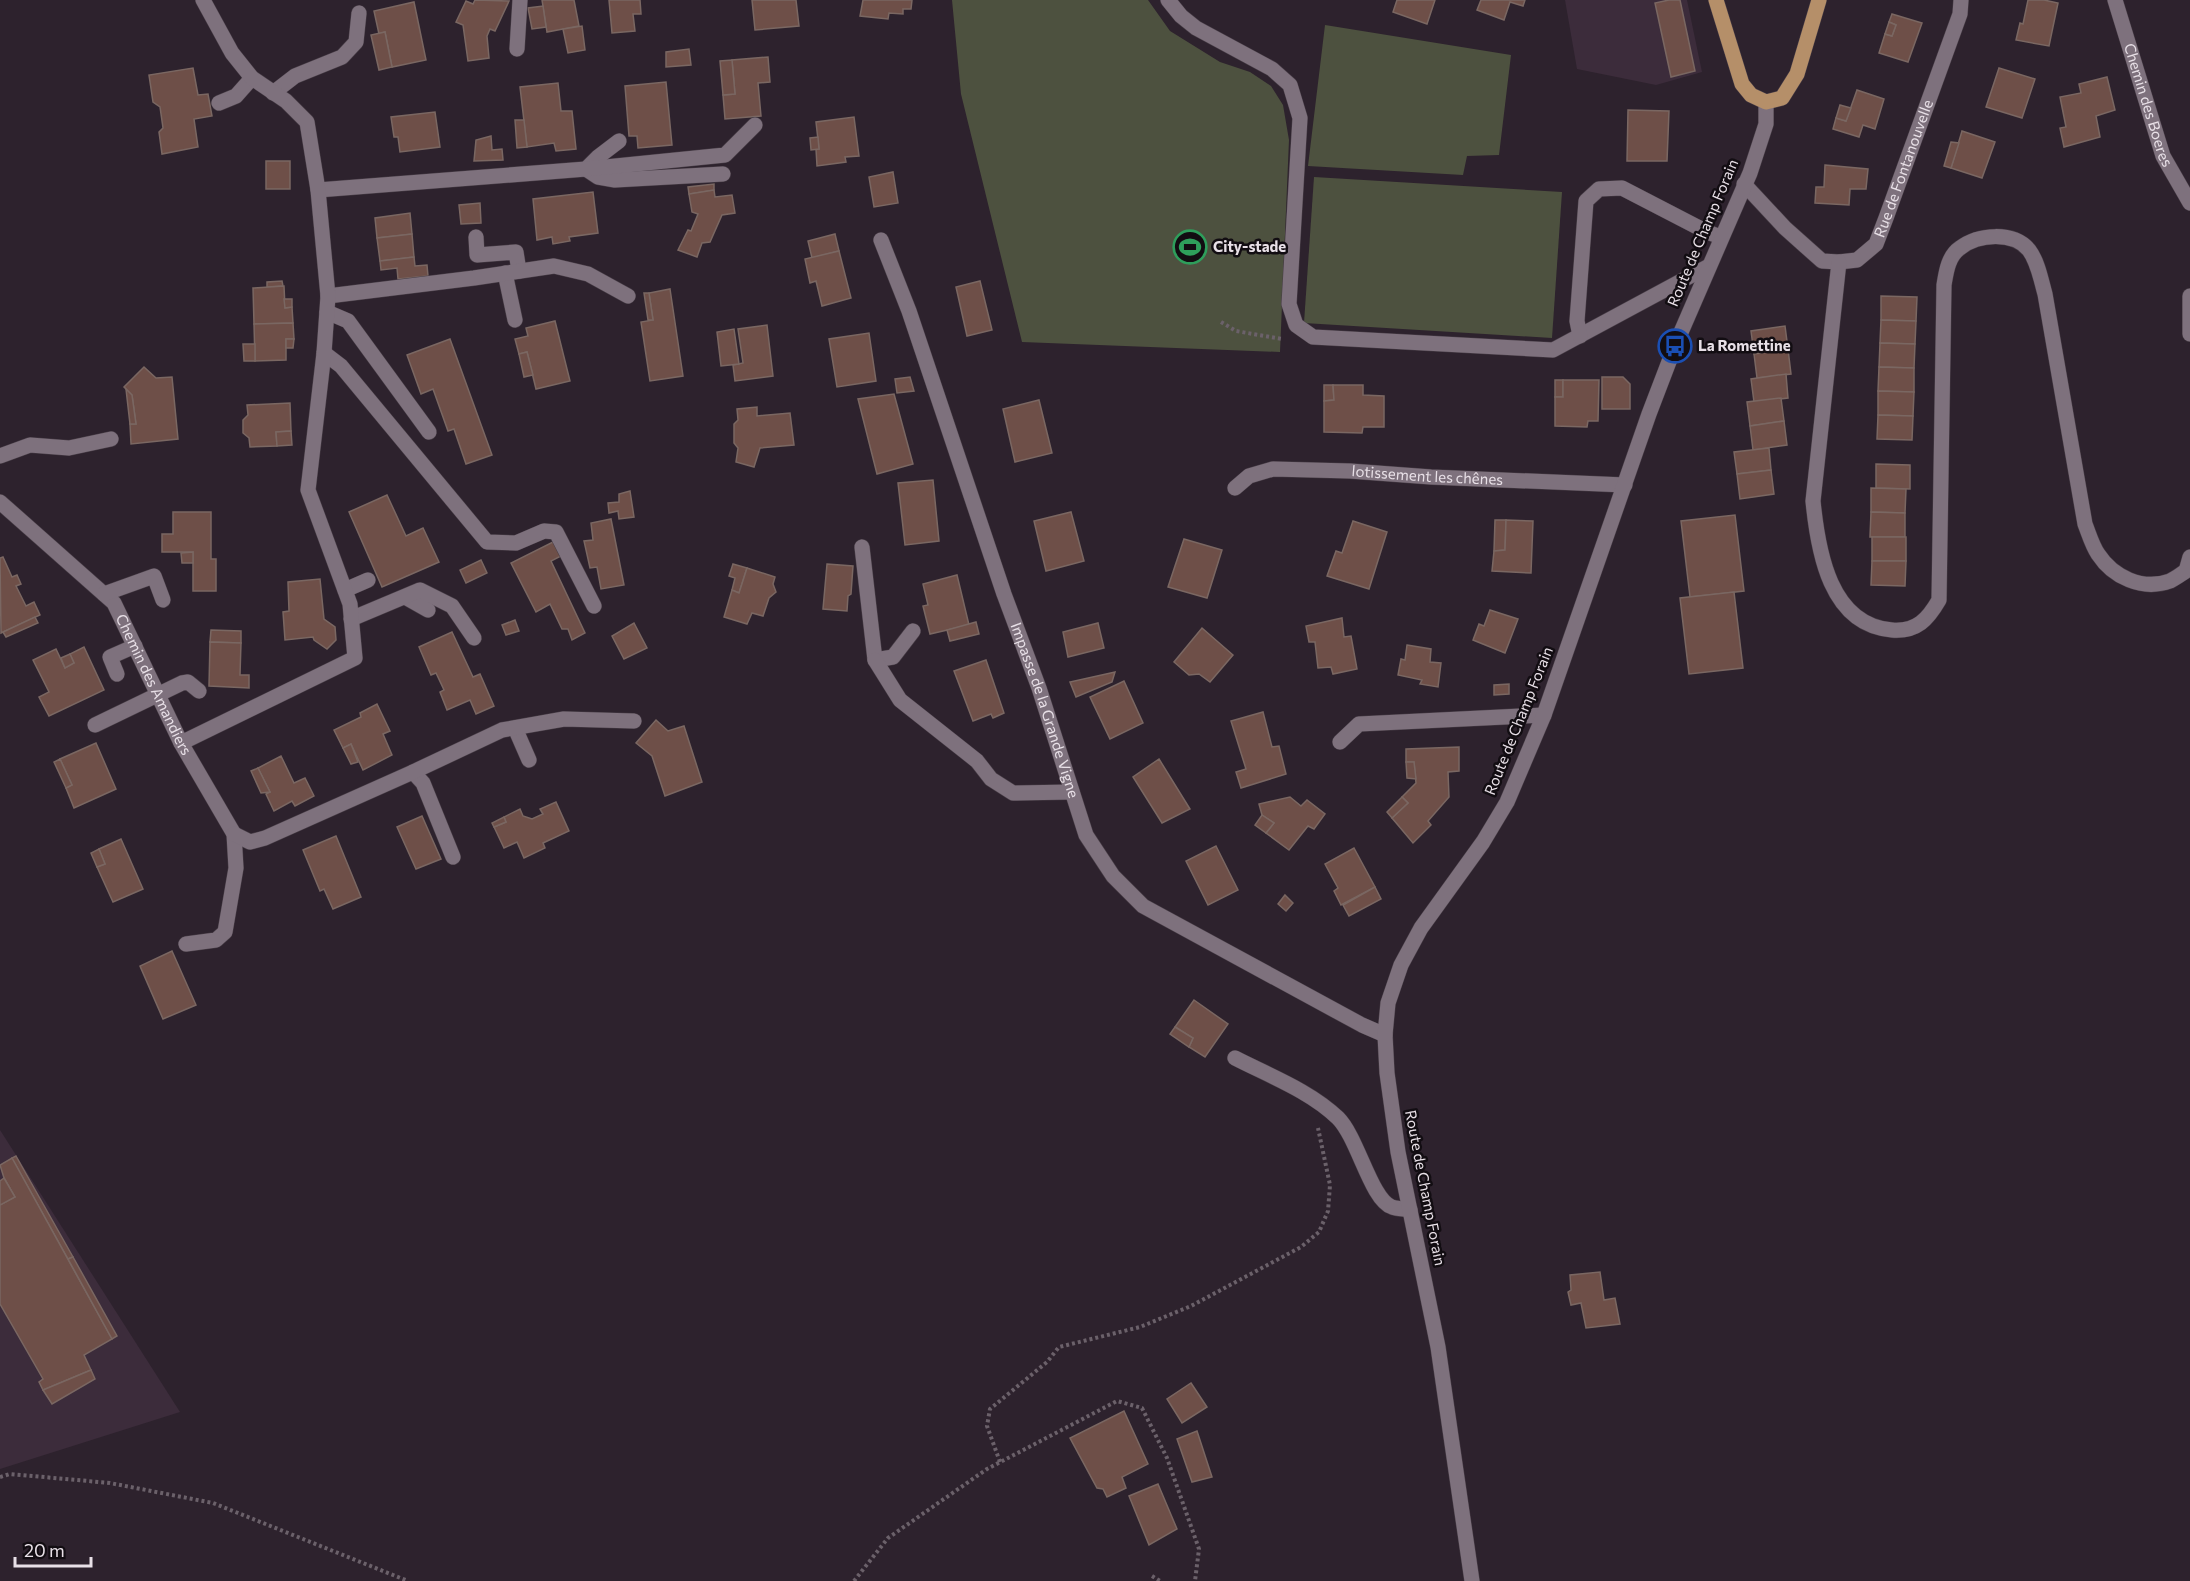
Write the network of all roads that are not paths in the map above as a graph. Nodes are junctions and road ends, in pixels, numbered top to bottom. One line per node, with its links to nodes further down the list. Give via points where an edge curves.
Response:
1 (203, 0): 10 (street, via 232,53)
2 (520, 0): 9 (street)
3 (1168, 0): 33 (street, via 1196,27 1272,69 1290,85 1300,117 1289,304 1296,325 1312,337 1553,350)
4 (1716, 0): 12 (main road, via 1742,84 1751,95)
5 (1819, 0): 12 (main road, via 1791,86 1782,98)
6 (1961, 0): 24 (street, Rue de Fontanouvelle, via 1960,14 1876,244 1857,260)
7 (2115, 0): 20 (street, Chemin des Boeres, via 2163,156)
8 (359, 13): 11 (street, via 356,42 342,57 295,76)
9 (517, 49)
10 (252, 78): 11 (street); 13 (street, via 236,96)
11 (273, 93): 19 (street, via 308,122)
12 (1766, 102): 18 (street, Route de Champ Forain, via 1766,124)
13 (219, 103)
14 (756, 125): 16 (street, via 725,155)
15 (619, 141): 16 (street)
16 (586, 169): 17 (street, via 598,177 615,180); 19 (street)
17 (723, 174)
18 (1744, 184): 22 (street, Route de Champ Forain); 24 (street, via 1822,261)
19 (318, 190): 27 (street)
20 (2190, 203)
21 (476, 237): 26 (street, via 477,255 516,252)
22 (1721, 237): 25 (street, Route de Champ Forain); 33 (street, via 1622,188 1599,189 1586,201 1577,321)
23 (881, 240): 66 (street, Impasse de la Grande Vigne, via 909,311)
24 (1839, 262): 42 (street, via 1814,501 1826,572 1854,616 1876,628 1916,627 1939,600 1944,285 1947,267 1959,248 1997,236 2015,240 2029,250 2038,268 2085,524 2096,552 2111,571 2127,580 2152,584 2186,571)
25 (1709, 266): 33 (street); 38 (street, Route de Champ Forain, via 1675,346)
26 (512, 272): 27 (street); 28 (street, via 554,266 588,274); 31 (street)
27 (328, 296): 30 (street)
28 (628, 296)
29 (2190, 296): 32 (street)
30 (327, 312): 34 (street); 35 (street, via 348,321)
31 (515, 320)
32 (2190, 334)
33 (1580, 336)
34 (324, 353): 44 (street, via 308,490); 48 (street, via 340,366 487,542 516,543 544,531 556,532)
35 (429, 432)
36 (111, 439): 37 (street, via 69,448 30,445)
37 (0, 456)
38 (1625, 485): 39 (street, lotissement les chênes, via 1273,469 1248,476); 58 (street, Route de Champ Forain)
39 (1235, 488)
40 (0, 502): 45 (street, Chemin des Amandiers)
41 (862, 547): 54 (street)
42 (2190, 557)
43 (368, 580): 44 (street)
44 (345, 590): 50 (street)
45 (104, 594): 47 (street, via 154,576); 53 (street, Chemin des Amandiers, via 114,603)
46 (405, 597): 49 (street); 50 (street); 52 (street, via 420,590 452,606)
47 (163, 600)
48 (594, 606)
49 (428, 610)
50 (351, 619): 63 (street, via 355,658)
51 (913, 631): 54 (street, via 893,657)
52 (474, 638)
53 (135, 646): 55 (street, via 110,657); 57 (street, Chemin des Amandiers)
54 (875, 660): 66 (street, via 900,700 977,761 991,779 1013,793)
55 (117, 674)
56 (199, 691): 57 (street, via 188,682)
57 (157, 693): 60 (street); 63 (street, Chemin des Amandiers)
58 (1544, 715): 62 (street, via 1359,724); 70 (street, Route de Champ Forain, via 1507,802 1421,928 1401,966 1388,1003)
59 (634, 721): 61 (street, via 564,719)
60 (95, 725)
61 (515, 728): 64 (street); 65 (street, via 502,730)
62 (1340, 742)
63 (181, 743): 67 (street, Chemin des Amandiers)
64 (529, 760)
65 (413, 772): 67 (street, via 265,838 250,842); 68 (street, via 423,783)
66 (1071, 792): 70 (street, Impasse de la Grande Vigne, via 1086,835 1113,876 1143,906)
67 (234, 834): 69 (street, Chemin des Amandiers, via 236,867 225,932 216,940)
68 (453, 856)
69 (186, 945)
70 (1385, 1035): 72 (street, Route de Champ Forain, via 1398,1152)
71 (1235, 1058): 72 (street, via 1312,1098 1339,1119 1355,1142 1379,1196 1391,1207)
72 (1410, 1210): 73 (street, Route de Champ Forain, via 1438,1347)
73 (1472, 1581)

